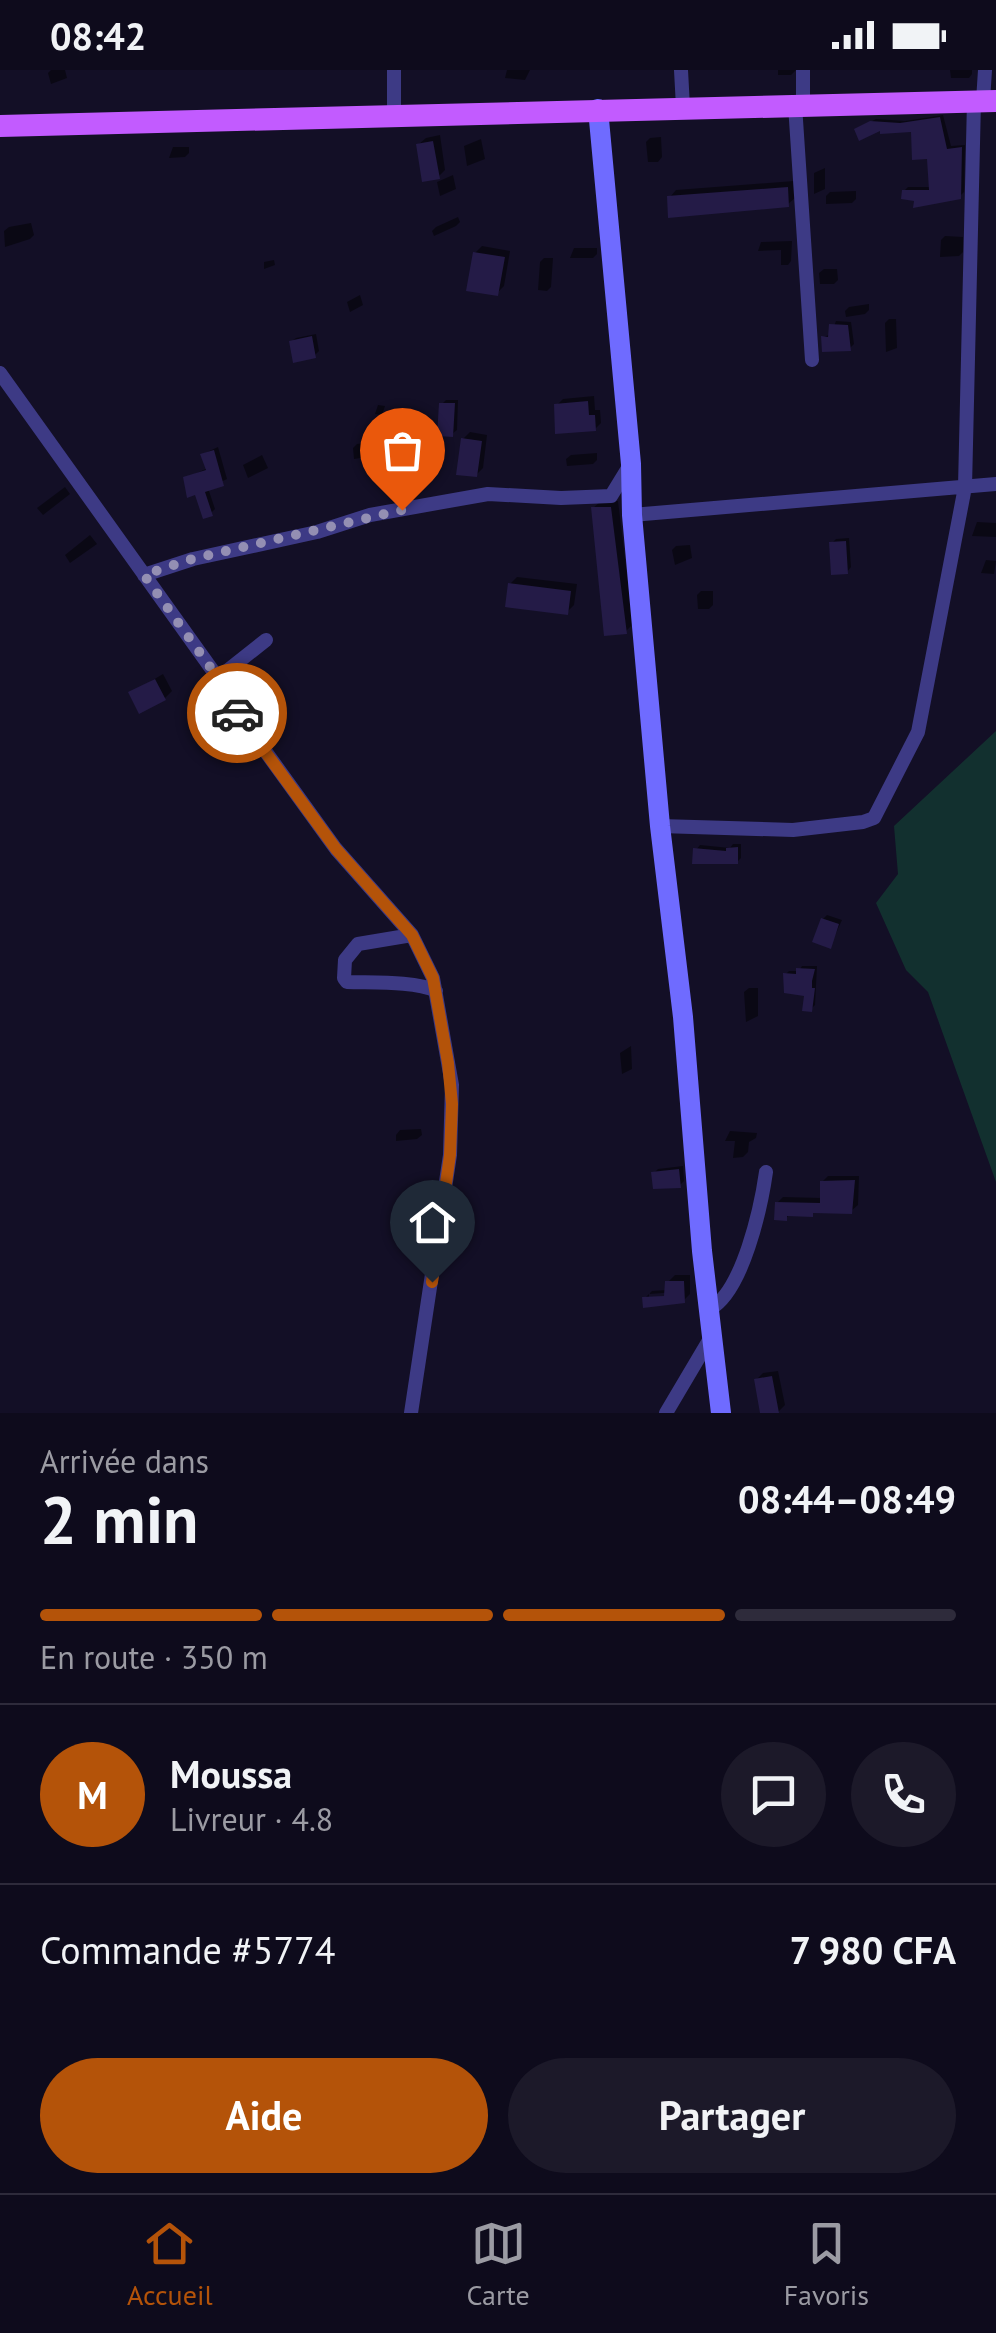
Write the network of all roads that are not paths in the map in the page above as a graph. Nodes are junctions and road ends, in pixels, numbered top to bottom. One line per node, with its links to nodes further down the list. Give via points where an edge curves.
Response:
1 (394, 70): 9 (street)
2 (681, 70): 7 (street)
3 (802, 70): 6 (street)
4 (985, 70): 5 (street)
5 (984, 101): 6 (main road); 15 (street)
6 (799, 105): 7 (main road); 11 (street)
7 (683, 108): 8 (main road)
8 (598, 109): 9 (main road); 13 (main road)
9 (394, 116): 10 (main road)
10 (0, 126)
11 (812, 360)
12 (0, 373): 17 (street)
13 (632, 464): 16 (main road); 17 (street, via 611,496 488,494 370,516)
14 (996, 484): 15 (street)
15 (965, 488): 16 (street); 20 (street, via 918,732 874,818 793,830)
16 (632, 516): 20 (main road)
17 (144, 575): 19 (street)
18 (266, 640): 19 (street)
19 (218, 678): 21 (street, via 298,800)
20 (660, 826): 24 (main road)
21 (412, 935): 22 (street); 22 (street, via 358,944 345,960 344,978)
22 (436, 992): 26 (street, via 452,1085 450,1155)
23 (766, 1172): 24 (street, via 754,1233 728,1294)
24 (710, 1308): 25 (main road)
25 (714, 1332): 27 (street); 28 (main road)
26 (412, 1413)
27 (666, 1413)
28 (720, 1413)

